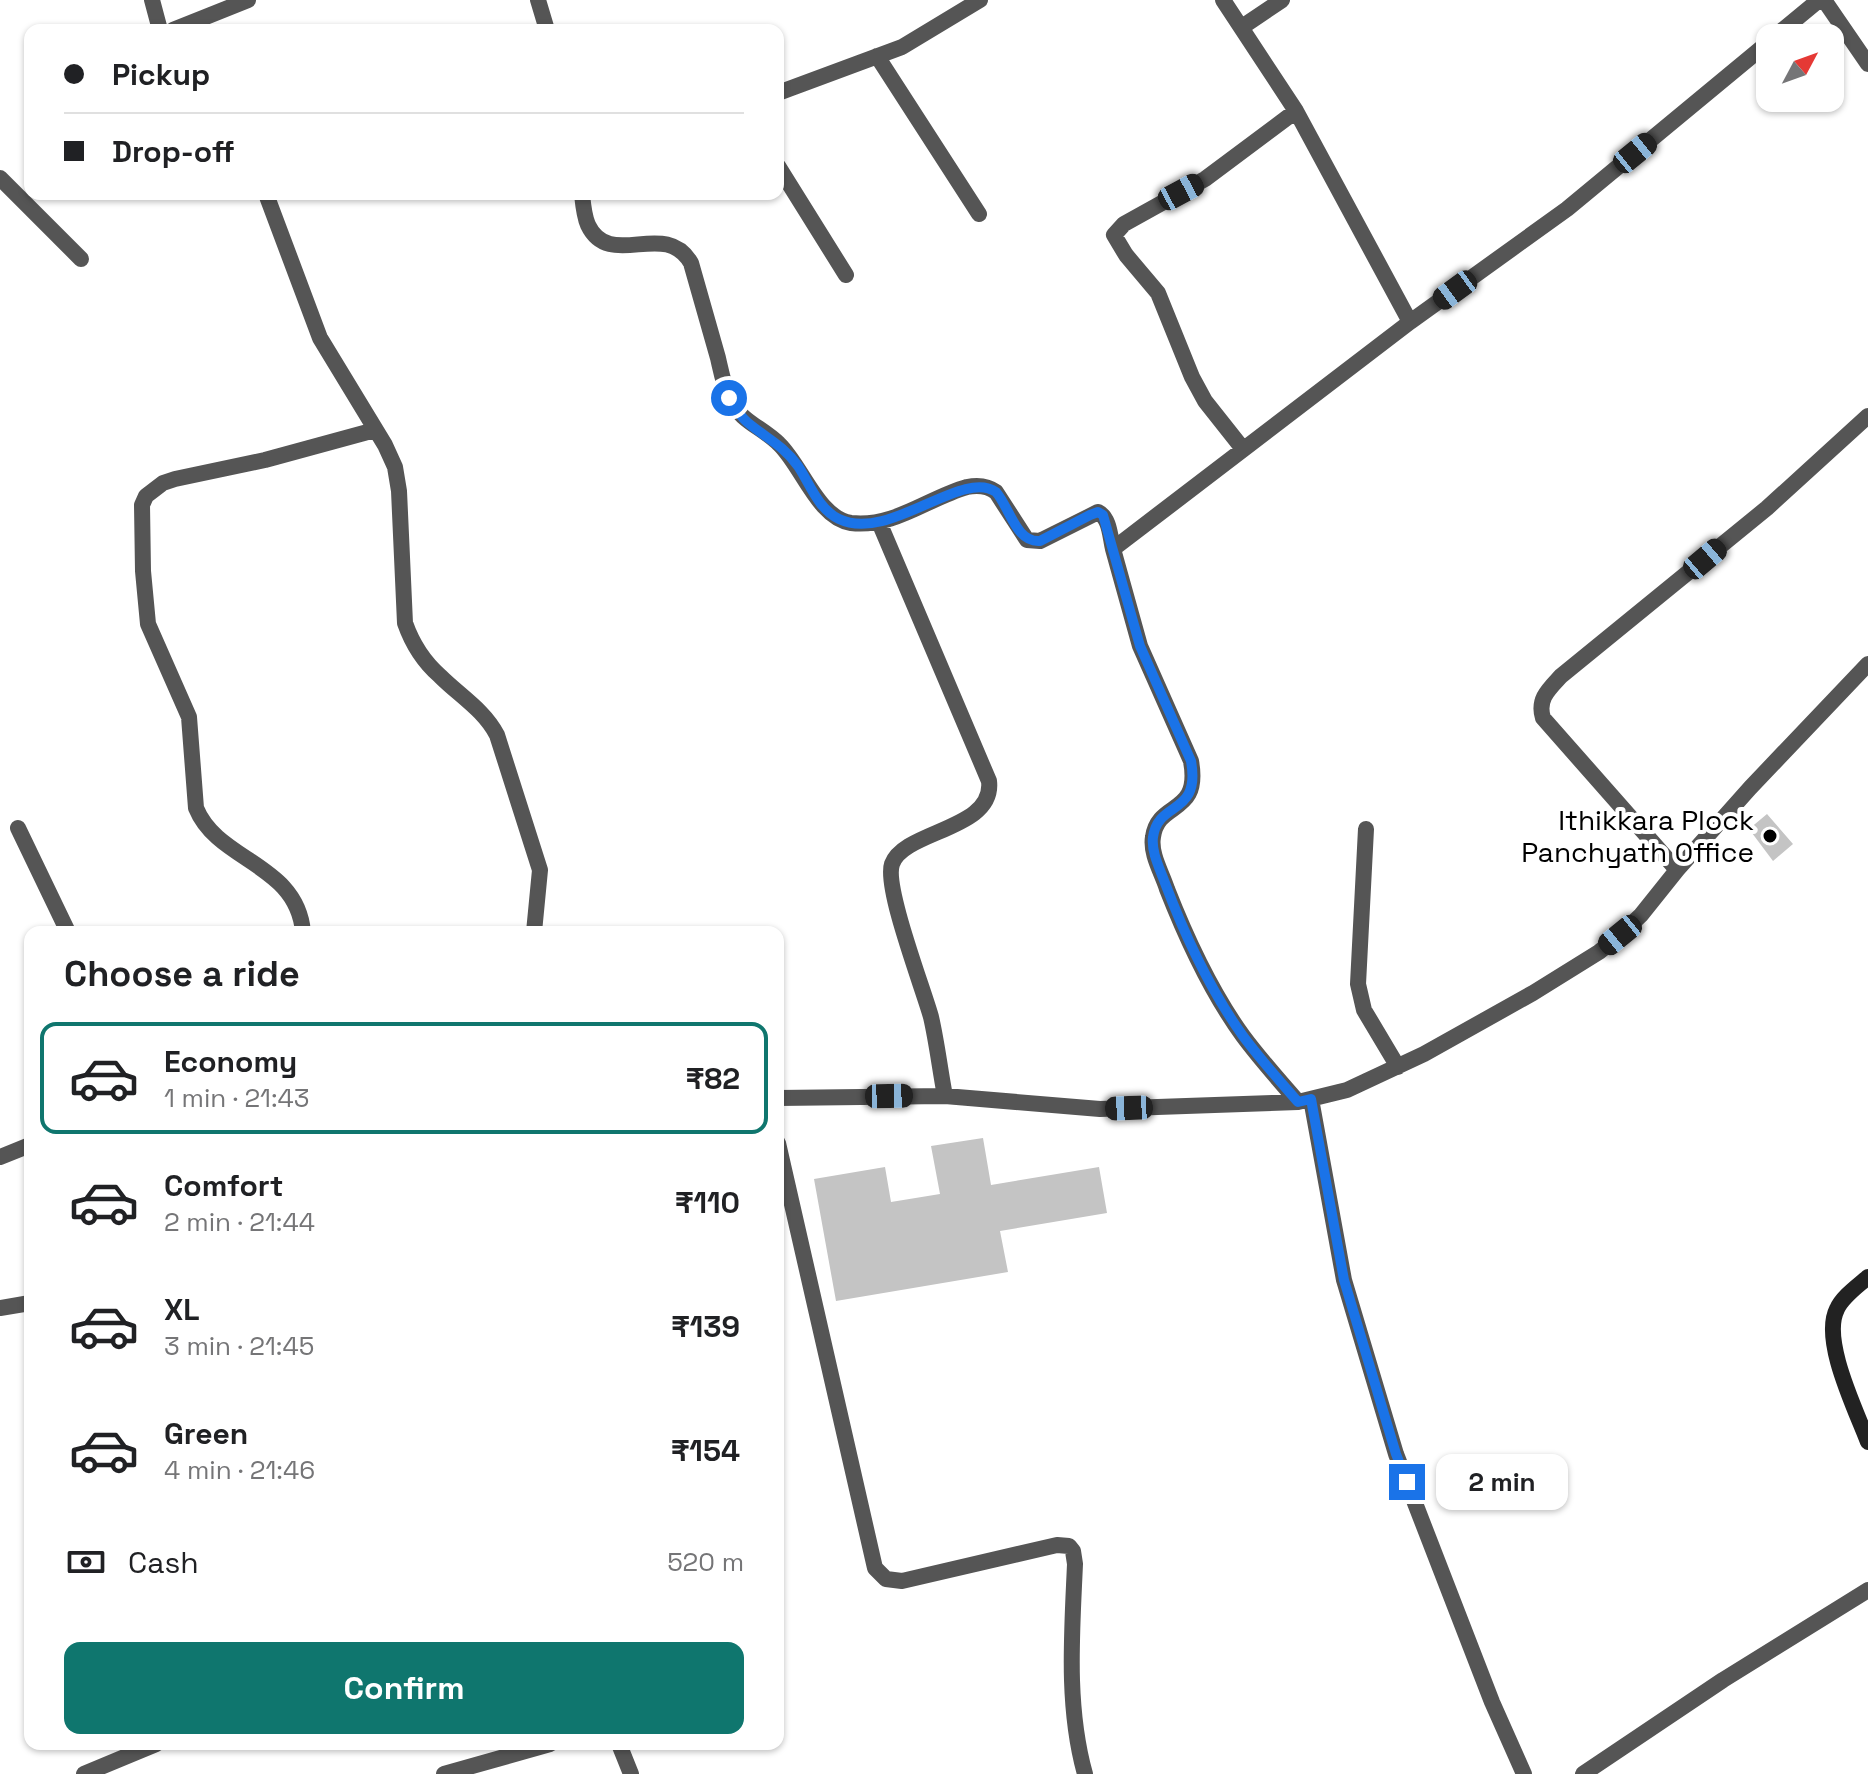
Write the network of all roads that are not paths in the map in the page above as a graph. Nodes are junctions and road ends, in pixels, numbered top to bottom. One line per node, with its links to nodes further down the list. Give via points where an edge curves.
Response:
1 (152, 0): 8 (street)
2 (248, 0): 9 (street)
3 (538, 0): 10 (street)
4 (980, 0): 14 (street, via 902,47)
5 (1223, 0): 12 (street)
6 (1282, 0): 12 (street)
7 (1822, 0): 11 (street); 15 (street)
8 (158, 24)
9 (188, 24)
10 (545, 24)
11 (1791, 24)
12 (1242, 27): 17 (street)
13 (1756, 52): 25 (street, via 1567,209)
14 (877, 56): 16 (street); 22 (street)
15 (1868, 64)
16 (784, 91)
17 (1296, 111): 25 (street); 28 (street, via 1205,179 1124,224 1114,235 1158,293 1205,401)
18 (784, 176): 24 (street)
19 (0, 178): 23 (street)
20 (268, 200): 27 (street, via 320,338)
21 (583, 200): 29 (street, via 588,226 607,243 672,244 686,254 729,398 745,421 777,442 824,509 851,523)
22 (979, 214)
23 (81, 259)
24 (846, 275)
25 (1410, 322): 28 (street)
26 (1868, 416): 34 (street, via 1767,508 1561,676 1543,698 1543,718)
27 (375, 430): 36 (street, via 175,479 152,490 142,505 148,624 189,717 196,808 216,835 284,885); 37 (street, via 395,467 399,491 405,623 438,675 491,722 497,735 540,870)
28 (1243, 449): 30 (street)
29 (879, 522): 30 (street, via 967,487 990,487 1027,540 1040,541 1098,512 1107,522); 39 (street, via 989,781 987,795 974,812 900,853 891,868 931,1019)
30 (1113, 549): 41 (street, via 1140,646 1191,761 1194,780 1190,793 1156,825 1155,856 1181,923 1242,1034)
31 (1868, 664): 34 (street)
32 (18, 828): 35 (street)
33 (1366, 829): 38 (street, via 1358,984 1364,1010)
34 (1677, 870): 38 (street, via 1641,915 1599,952)
35 (65, 926)
36 (301, 926)
37 (535, 926)
38 (1398, 1067): 41 (street, via 1347,1090)
39 (945, 1096): 40 (street); 41 (street, via 1100,1109)
40 (784, 1098)
41 (1304, 1100): 57 (street, via 1344,1280 1396,1454)
42 (24, 1147): 43 (street)
43 (0, 1157)
44 (784, 1169): 56 (street, via 875,1568 886,1579 902,1581 1069,1546 1075,1564 1078,1750)
45 (1868, 1277): 48 (street, via 1837,1309 1833,1326 1834,1348)
46 (24, 1304): 47 (street)
47 (0, 1308)
48 (1868, 1442)
49 (1868, 1590): 58 (street)
50 (142, 1750): 53 (street)
51 (529, 1750): 54 (street)
52 (621, 1750): 55 (street)
53 (84, 1774)
54 (444, 1774)
55 (631, 1774)
56 (1085, 1774)
57 (1524, 1774)
58 (1583, 1774)

